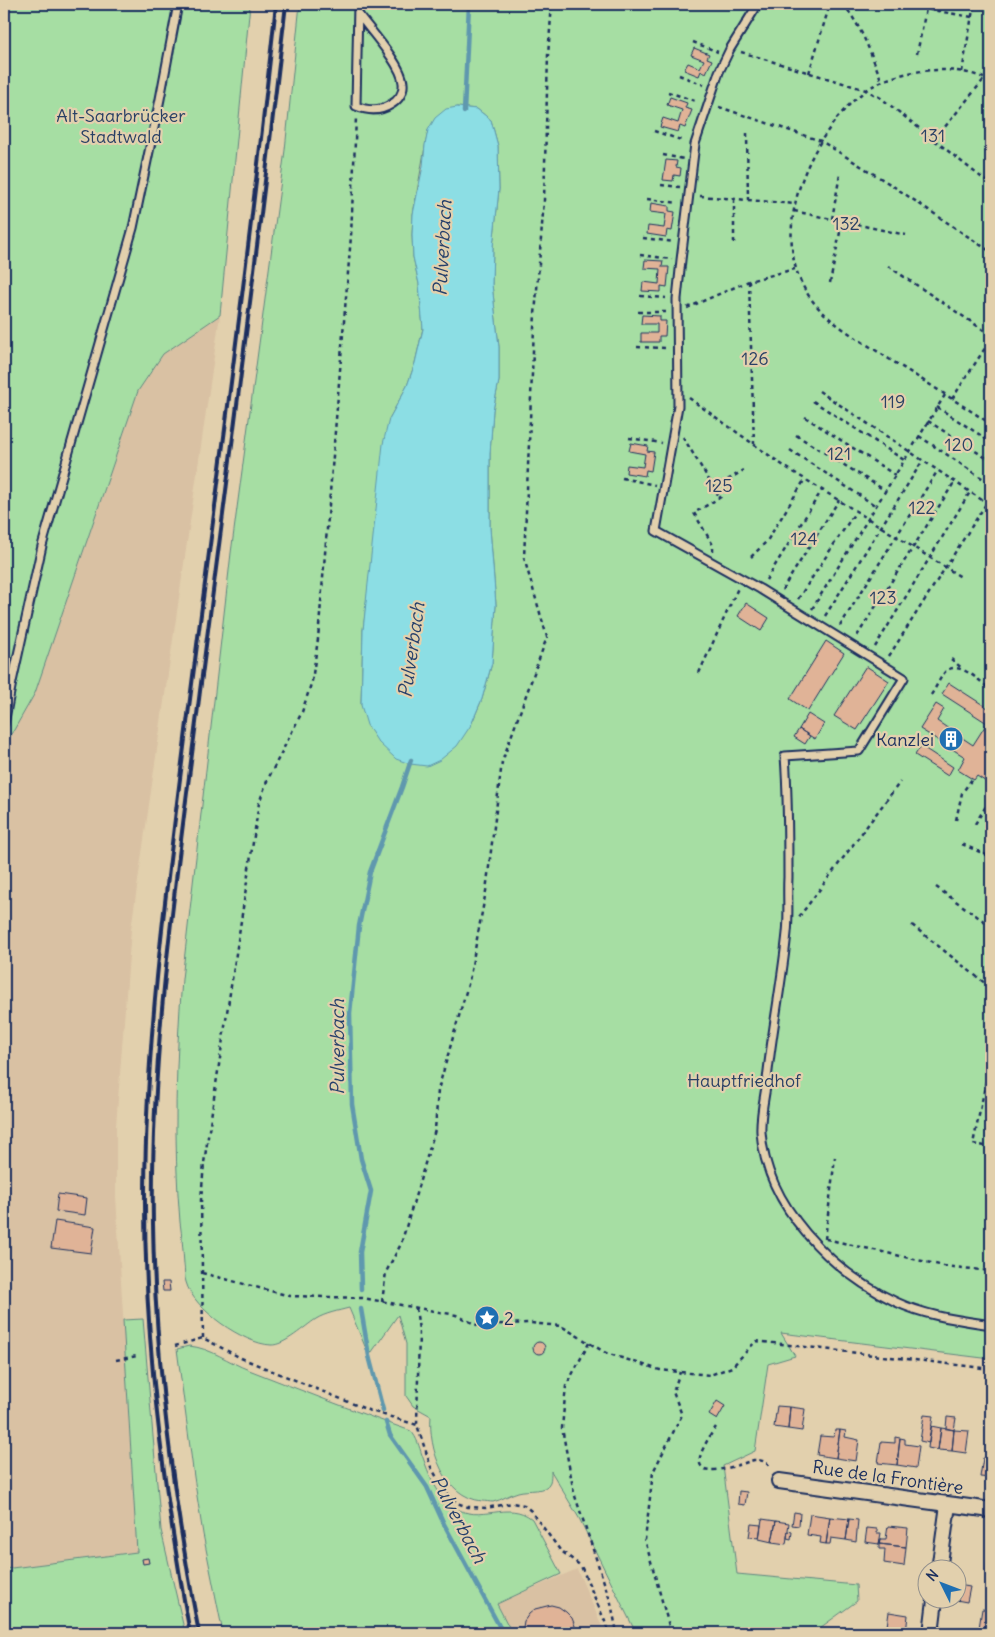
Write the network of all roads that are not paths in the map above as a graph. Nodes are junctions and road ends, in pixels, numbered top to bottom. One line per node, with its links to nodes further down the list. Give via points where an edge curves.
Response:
1 (178, 4): 5 (lane, via 133,228 42,546)
2 (358, 4): 4 (lane)
3 (758, 4): 6 (lane, via 728,52 695,144 677,312 675,423 656,531 742,579 904,678 859,751 785,756 788,798 787,932 761,1130 766,1165 773,1184 790,1210 824,1253 863,1284 896,1303 924,1313)
4 (359, 15): 4 (lane, via 356,106 378,110 397,100 403,83 396,65)
5 (4, 724)
6 (991, 1325)
7 (780, 1481): 8 (street, Rue de la Frontière)
8 (948, 1505): 9 (street, Rue de la Frontière); 10 (street)
9 (991, 1510)
10 (940, 1560)
11 (933, 1610): 12 (street)
12 (930, 1633)

